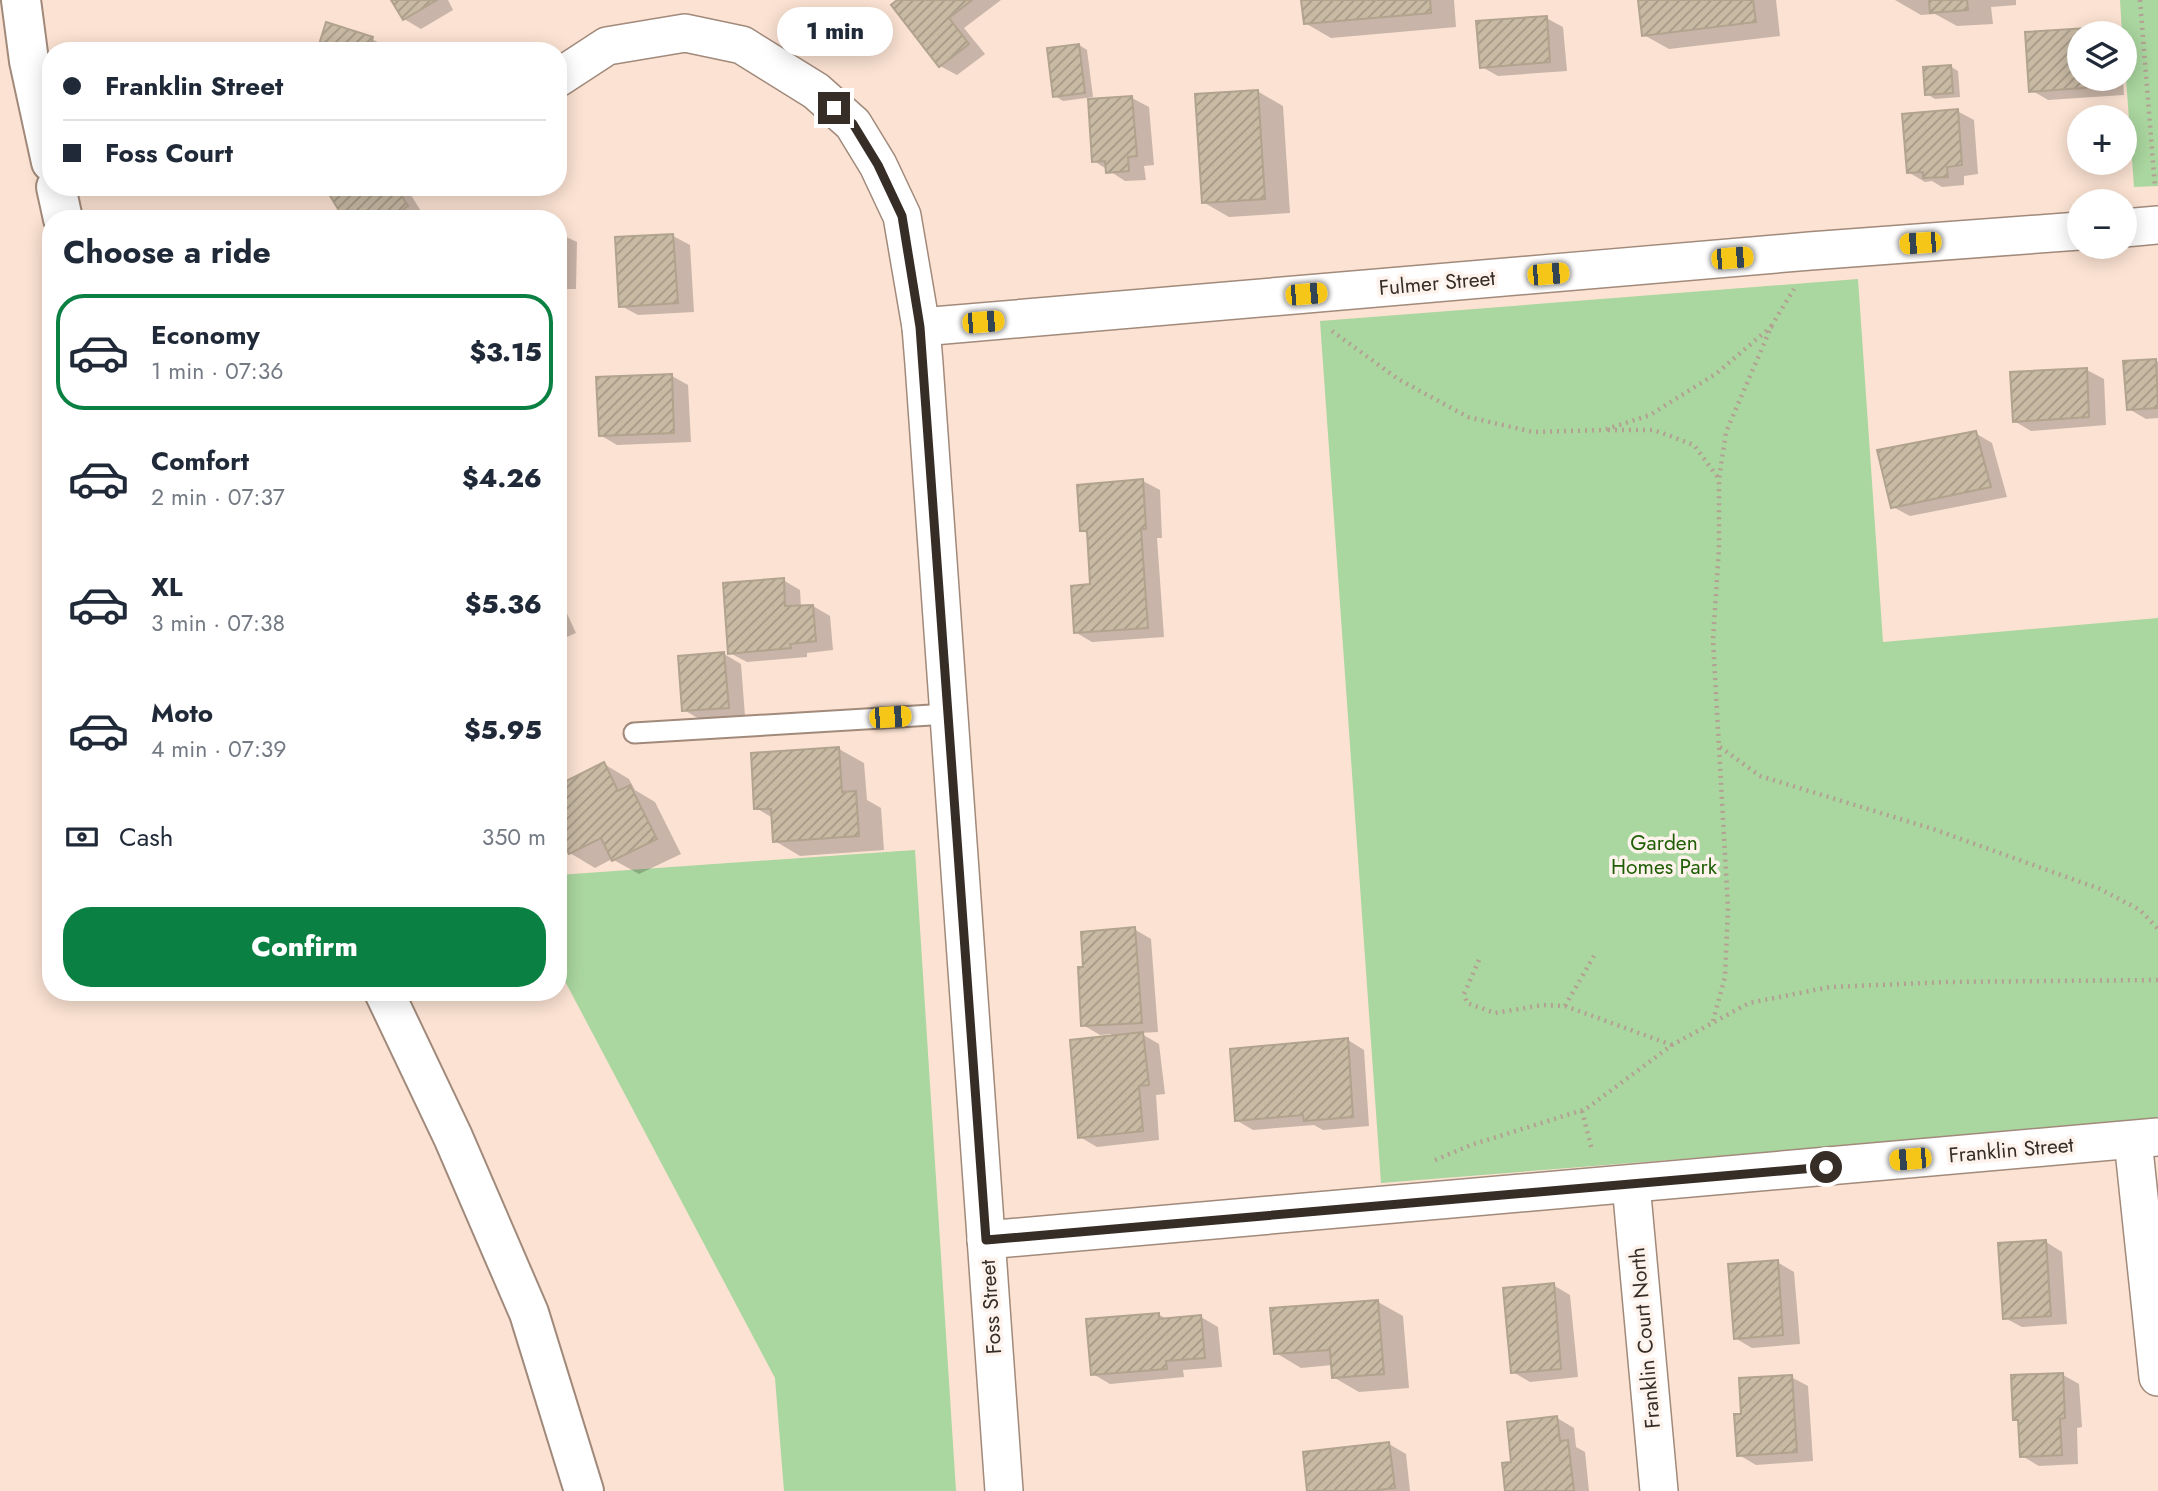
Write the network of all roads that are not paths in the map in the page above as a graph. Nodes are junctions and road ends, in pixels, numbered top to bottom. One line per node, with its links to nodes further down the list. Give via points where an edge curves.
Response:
1 (21, 0): 3 (highway)
2 (567, 72): 7 (street, Foss Street, via 607,46 685,33 742,45 816,91 853,124 902,216)
3 (42, 119)
4 (2158, 225): 5 (street)
5 (2137, 227)
6 (2067, 232): 7 (street, Fulmer Street)
7 (920, 327): 8 (street, Foss Street)
8 (948, 714): 9 (lane); 13 (street, Foss Street)
9 (634, 733)
10 (388, 1001): 15 (highway, via 529,1313)
11 (2145, 1138): 12 (street, Franklin Street); 14 (street)
12 (1631, 1184): 13 (street, Franklin Street); 17 (street, Franklin Court North)
13 (986, 1240): 16 (street, Foss Street)
14 (2158, 1377)
15 (584, 1491)
16 (1004, 1491)
17 (1660, 1491)

